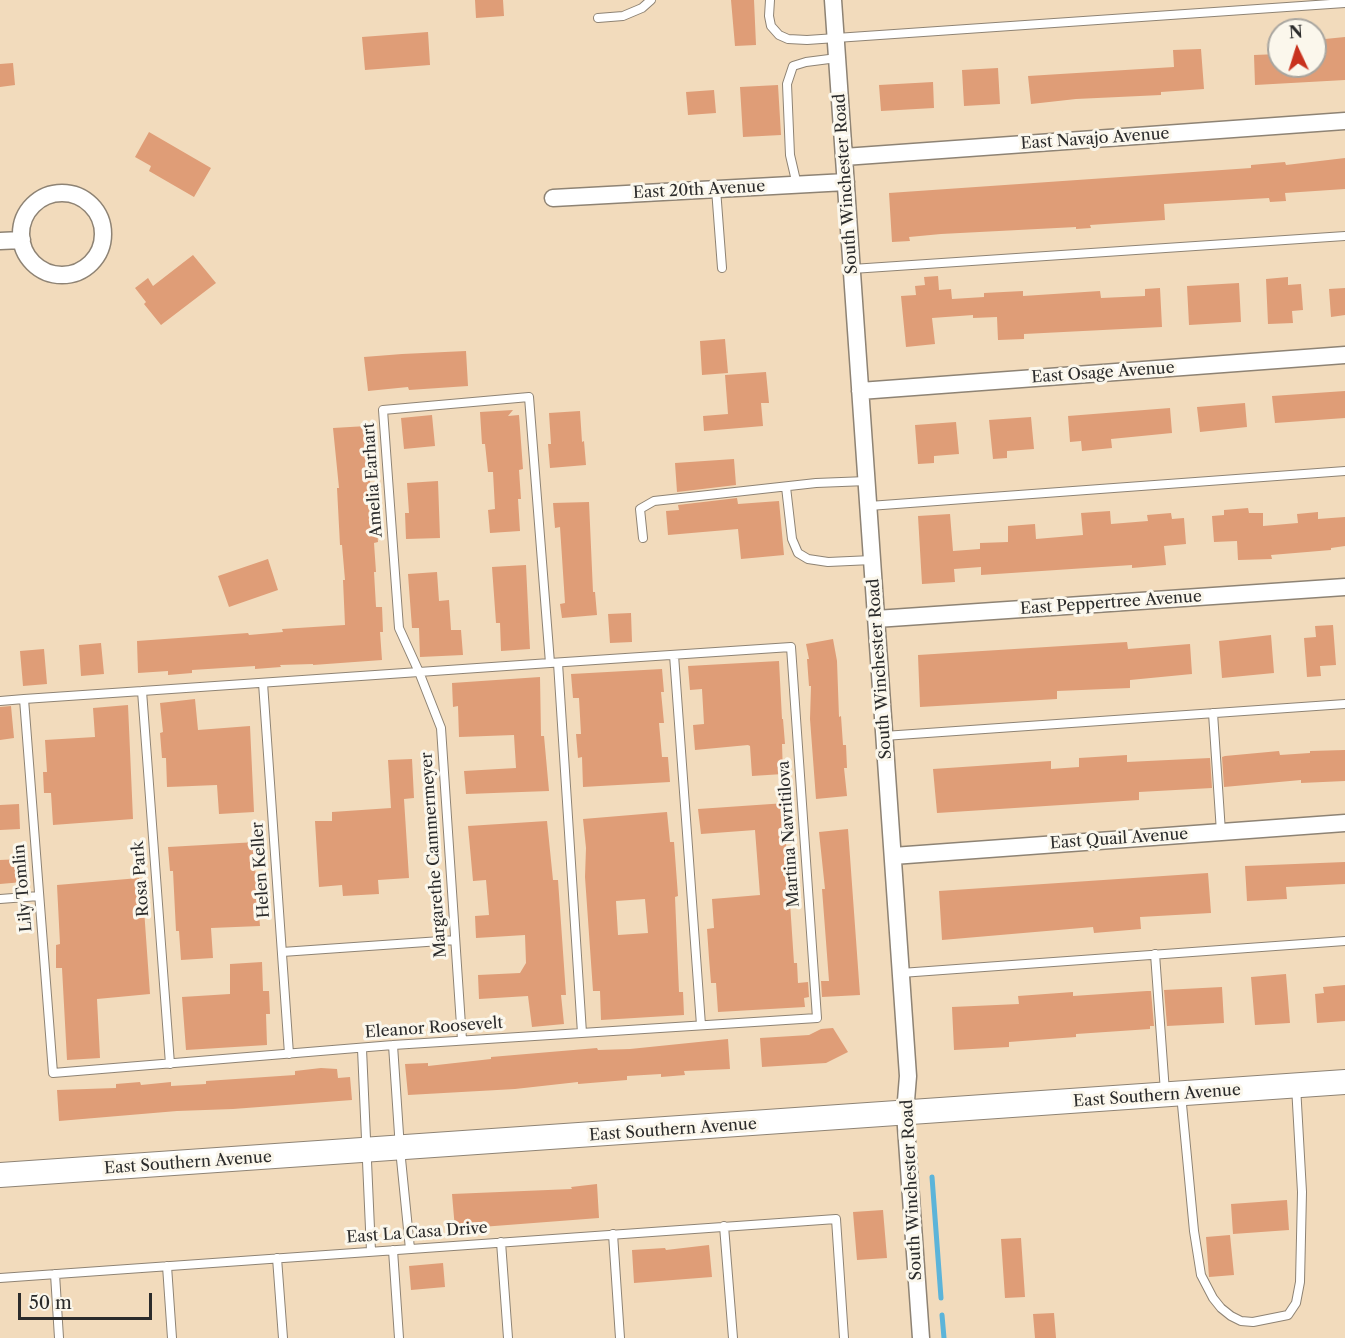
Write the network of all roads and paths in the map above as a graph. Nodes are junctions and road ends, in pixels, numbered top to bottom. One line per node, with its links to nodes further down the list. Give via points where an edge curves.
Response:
1 (651, 0): 5 (lane, via 623,16)
2 (771, 0): 6 (lane, via 771,26 779,35 788,39)
3 (833, 0): 6 (street, South Winchester Road)
4 (1345, 3): 6 (lane)
5 (598, 18)
6 (836, 39): 7 (street, South Winchester Road)
7 (837, 58): 9 (street, South Winchester Road); 11 (lane, via 793,66 787,84 790,155)
8 (1345, 121): 9 (street, East Navajo Avenue)
9 (844, 157): 10 (street, South Winchester Road)
10 (846, 182): 11 (street, East 20th Avenue); 18 (street, South Winchester Road)
11 (797, 184): 12 (street, East 20th Avenue)
12 (716, 189): 13 (street, East 20th Avenue); 17 (lane)
13 (553, 198)
14 (1345, 236): 18 (lane)
15 (22, 240): 15 (street, via 25,252 39,267 57,275 70,275 83,270 97,256 104,237 102,223 87,201 61,194 36,203 22,226); 16 (street)
16 (0, 241)
17 (722, 268)
18 (852, 269): 20 (street, South Winchester Road)
19 (1345, 355): 20 (street, East Osage Avenue)
20 (860, 391): 22 (street, South Winchester Road)
21 (1345, 471): 24 (lane)
22 (867, 481): 23 (lane); 24 (street, South Winchester Road)
23 (786, 487): 25 (lane, via 654,501 640,509); 26 (lane, via 792,539 798,553 828,562)
24 (868, 506): 26 (street, South Winchester Road)
25 (643, 538)
26 (872, 560): 28 (street, South Winchester Road)
27 (1345, 587): 28 (street, East Peppertree Avenue)
28 (876, 619): 38 (street, South Winchester Road)
29 (674, 655): 30 (lane); 49 (lane, Martina Navritilova, via 791,647); 50 (lane)
30 (554, 663): 31 (lane); 31 (lane, Amelia Earhart, via 529,397 383,410 399,628); 51 (lane)
31 (419, 672): 32 (lane); 44 (lane, Margarethe Cammermeyer, via 441,728)
32 (263, 683): 33 (lane); 46 (lane, Helen Keller)
33 (142, 691): 34 (lane); 56 (lane, Rosa Park)
34 (24, 699): 35 (lane); 42 (lane, Lily Tomlin)
35 (0, 701)
36 (1345, 704): 37 (lane)
37 (1213, 713): 38 (lane); 40 (lane)
38 (884, 736): 41 (street, South Winchester Road)
39 (1345, 823): 40 (street, East Quail Avenue)
40 (1221, 832): 41 (street, East Quail Avenue)
41 (893, 856): 48 (street, South Winchester Road)
42 (39, 896): 43 (lane); 57 (lane, Lily Tomlin)
43 (0, 899)
44 (455, 940): 46 (lane); 52 (lane, Margarethe Cammermeyer)
45 (1345, 940): 47 (lane)
46 (282, 952): 55 (lane, Helen Keller)
47 (1155, 954): 48 (lane); 60 (lane)
48 (901, 973): 61 (street, South Winchester Road, via 908,1076)
49 (817, 1018): 50 (lane, Eleanor Roosevelt)
50 (701, 1025): 51 (lane, Eleanor Roosevelt)
51 (582, 1033): 52 (lane, Eleanor Roosevelt)
52 (462, 1040): 53 (lane, Eleanor Roosevelt)
53 (393, 1045): 54 (lane, Eleanor Roosevelt); 62 (lane)
54 (362, 1049): 55 (lane, Eleanor Roosevelt); 63 (lane)
55 (289, 1054): 56 (lane, Eleanor Roosevelt)
56 (170, 1064): 57 (lane, Eleanor Roosevelt)
57 (53, 1073)
58 (1345, 1082): 59 (main road, East Southern Avenue)
59 (1296, 1086): 60 (main road, East Southern Avenue); 60 (lane, via 1302,1192 1296,1303 1288,1315 1253,1322 1241,1321 1221,1308 1201,1275)
60 (1173, 1094): 61 (main road, East Southern Avenue)
61 (905, 1113): 62 (main road, East Southern Avenue); 83 (street, South Winchester Road)
62 (400, 1149): 63 (main road, East Southern Avenue); 68 (lane)
63 (367, 1151): 64 (main road, East Southern Avenue); 70 (lane)
64 (0, 1175)
65 (724, 1226): 66 (lane, East La Casa Drive); 81 (lane); 82 (lane, East La Casa Drive, via 836,1218)
66 (613, 1234): 67 (lane, East La Casa Drive); 80 (lane)
67 (501, 1242): 68 (lane, East La Casa Drive); 79 (lane)
68 (410, 1249): 69 (lane, East La Casa Drive)
69 (393, 1250): 70 (lane, East La Casa Drive); 78 (lane)
70 (371, 1251): 71 (lane, East La Casa Drive)
71 (277, 1258): 72 (lane, East La Casa Drive); 77 (lane)
72 (167, 1266): 73 (lane, East La Casa Drive); 76 (lane)
73 (55, 1274): 74 (lane, East La Casa Drive); 75 (lane)
74 (0, 1278)
75 (59, 1338)
76 (172, 1338)
77 (283, 1338)
78 (399, 1338)
79 (508, 1338)
80 (620, 1338)
81 (733, 1338)
82 (844, 1338)
83 (921, 1338)

